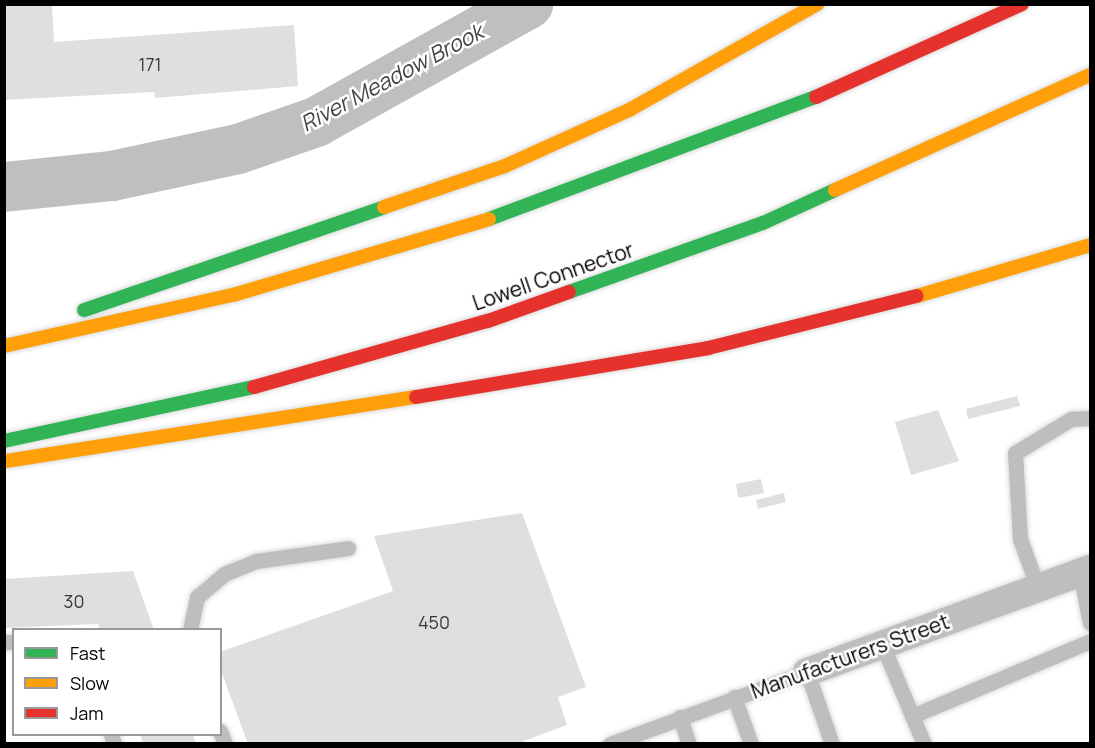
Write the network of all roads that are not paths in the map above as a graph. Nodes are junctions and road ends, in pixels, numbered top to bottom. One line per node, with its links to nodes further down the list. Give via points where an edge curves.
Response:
1 (816, 4): 5 (highway, via 631,110 506,166)
2 (1022, 4): 6 (highway, via 892,66 705,143 438,237 233,295)
3 (1090, 75): 8 (highway, Lowell Connector, via 763,223 488,321 288,380)
4 (1090, 245): 9 (highway, via 862,312 708,348 140,444)
5 (4, 336)
6 (4, 346)
7 (1090, 418): 12 (lane, via 1071,419 1015,453 1020,539)
8 (4, 441)
9 (4, 461)
10 (348, 548): 14 (lane, via 256,561 224,574 197,597)
11 (1085, 570): 12 (street, Manufacturers Street); 13 (lane)
12 (1038, 588): 16 (street, Manufacturers Street)
13 (1090, 623)
14 (190, 628)
15 (1090, 641): 19 (lane)
16 (882, 644): 17 (street, Manufacturers Street); 19 (lane)
17 (807, 672): 18 (lane, Manufacturers Street); 24 (lane)
18 (734, 697): 20 (lane, Manufacturers Street); 23 (lane)
19 (912, 716): 25 (lane)
20 (680, 717): 21 (lane, Manufacturers Street); 22 (lane)
21 (617, 742)
22 (689, 744)
23 (751, 744)
24 (832, 744)
25 (924, 744)

